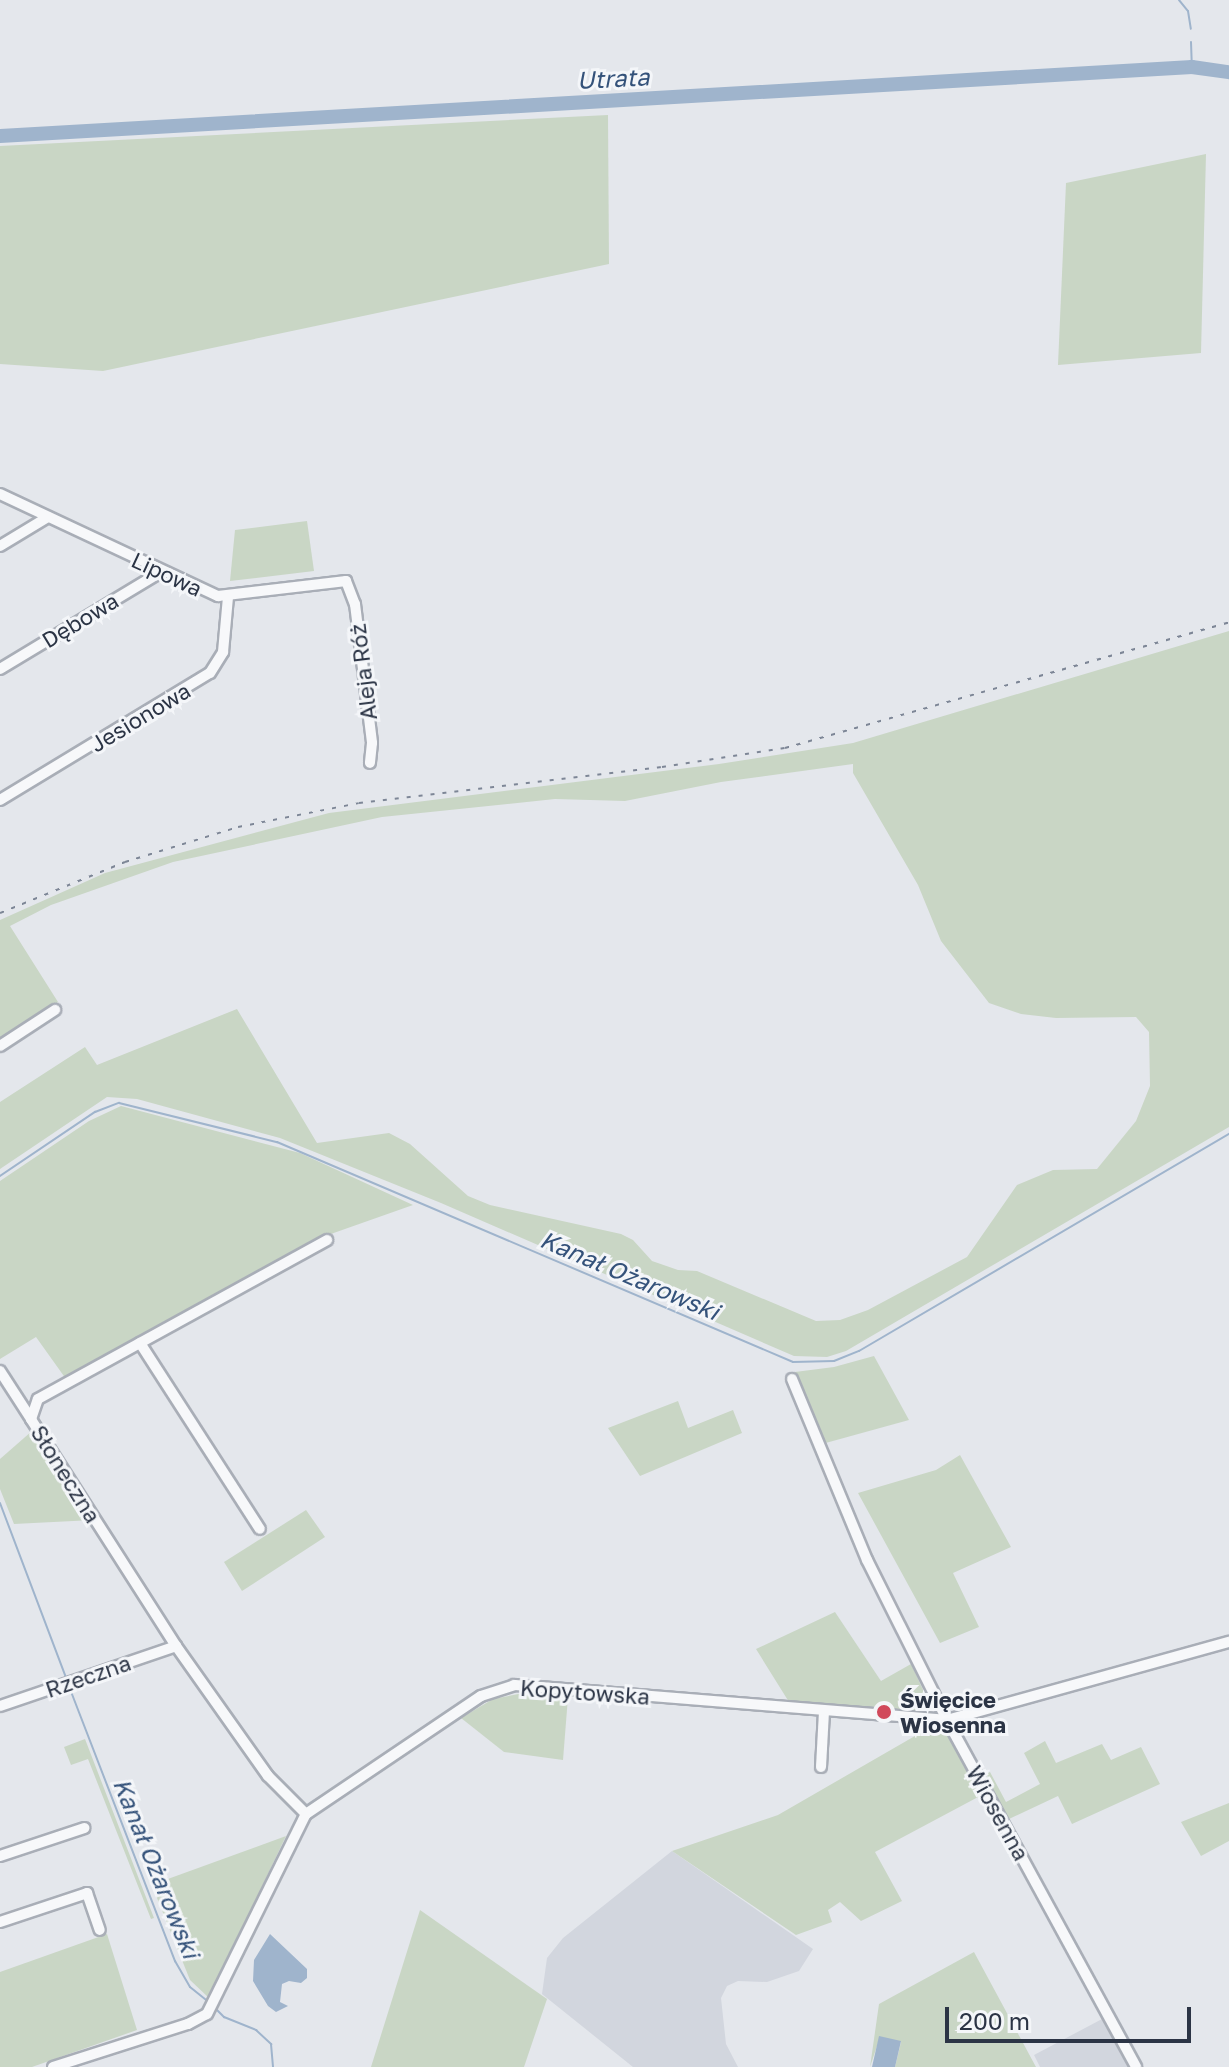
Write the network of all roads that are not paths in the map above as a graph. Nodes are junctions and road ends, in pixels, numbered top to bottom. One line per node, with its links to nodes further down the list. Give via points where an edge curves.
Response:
1 (0, 494): 2 (street, Lipowa)
2 (48, 517): 3 (street); 4 (street, Lipowa)
3 (0, 546)
4 (161, 572): 6 (street, Lipowa); 7 (street, Dębowa)
5 (346, 581): 6 (street, Lipowa); 8 (street, Aleja Róż, via 355,604)
6 (228, 597): 9 (street, Jesionowa, via 223,652 210,673)
7 (0, 669)
8 (370, 763)
9 (0, 800)
10 (55, 1010): 11 (street)
11 (0, 1046)
12 (327, 1240): 13 (street, Słoneczna)
13 (140, 1343): 16 (street, Słoneczna, via 38,1399); 17 (street)
14 (0, 1371): 16 (street)
15 (792, 1379): 22 (street, Wiosenna, via 867,1560)
16 (31, 1419): 19 (street, Słoneczna)
17 (260, 1529)
18 (1229, 1642): 22 (street, Kopytowska)
19 (176, 1646): 20 (street, Rzeczna); 24 (street, Słoneczna, via 268,1776)
20 (0, 1706)
21 (824, 1711): 22 (street, Kopytowska); 23 (street); 24 (street, Kopytowska, via 514,1685 481,1696)
22 (947, 1720): 30 (street, Wiosenna)
23 (821, 1767)
24 (306, 1814): 29 (street, via 213,2006 188,2024)
25 (84, 1828): 26 (street)
26 (0, 1856)
27 (0, 1922): 28 (street, via 87,1893)
28 (100, 1930)
29 (53, 2067)
30 (1136, 2067)

